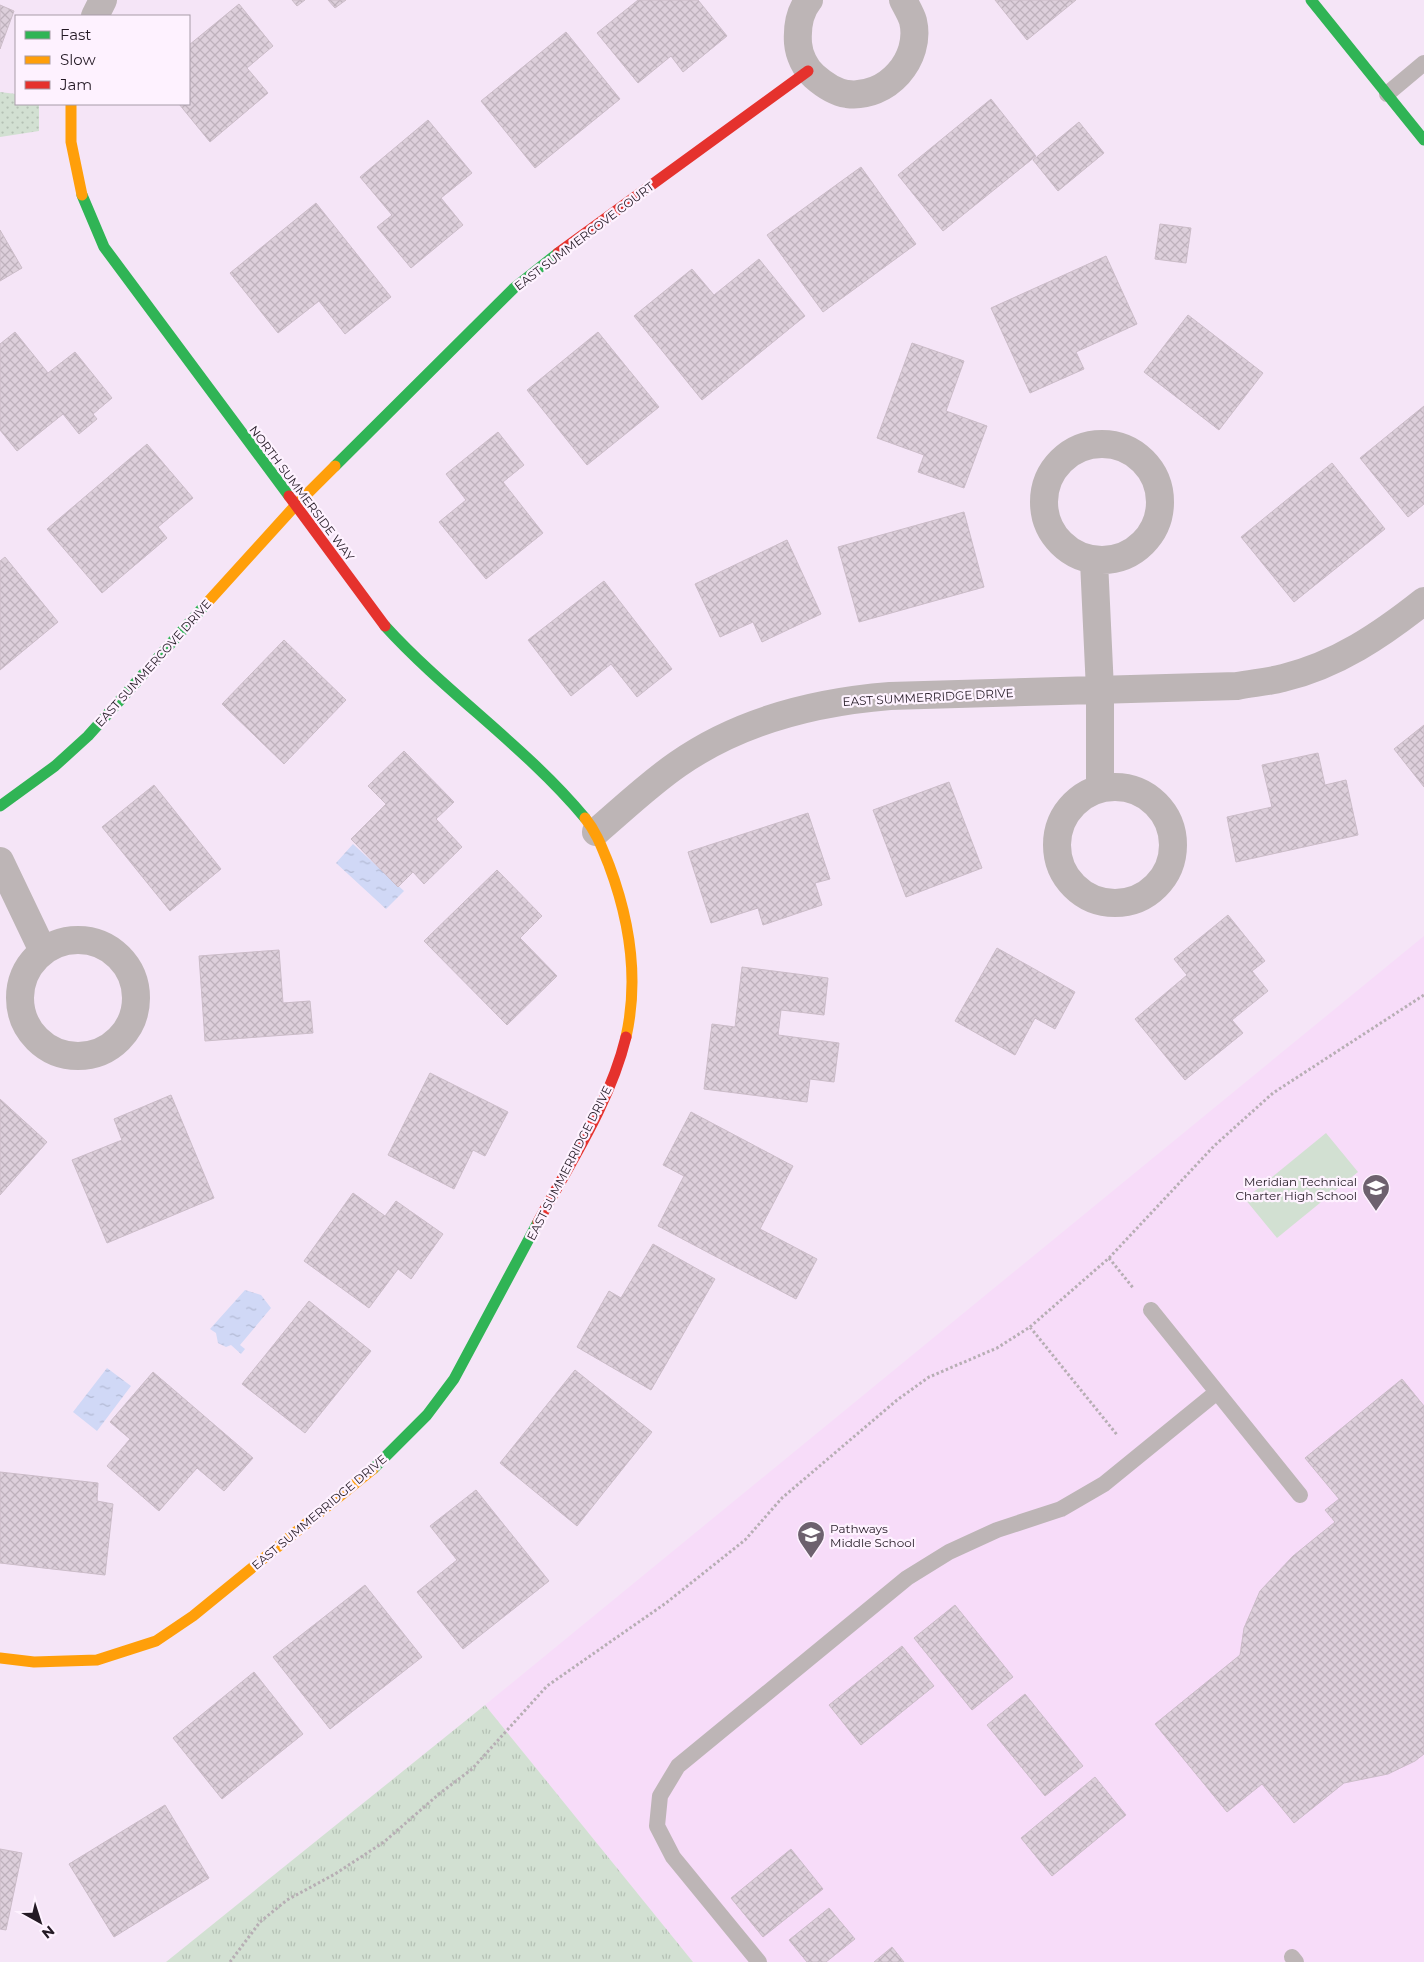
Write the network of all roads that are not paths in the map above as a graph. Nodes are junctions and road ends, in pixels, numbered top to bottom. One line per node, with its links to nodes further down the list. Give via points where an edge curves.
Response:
1 (103, 0): 5 (street)
2 (810, 0): 7 (street, via 804,6 797,28 798,51)
3 (903, 0): 7 (street, via 913,20 914,43 907,65 891,82 870,92 847,94 825,86)
4 (1311, 0): 8 (street)
5 (96, 15)
6 (1424, 63): 8 (lane)
7 (808, 71): 11 (street, EAST SUMMERCOVE COURT, via 514,288)
8 (1387, 94): 10 (street)
9 (71, 105): 11 (street, NORTH SUMMERSIDE WAY, via 73,164 84,206 104,247)
10 (1424, 140)
11 (294, 507): 16 (street, EAST SUMMERCOVE DRIVE, via 88,736 55,766); 17 (street, NORTH SUMMERSIDE WAY, via 384,625 414,658 562,791)
12 (1094, 561): 12 (street, via 1117,559 1138,549 1153,532 1161,510 1160,487 1149,466 1132,451 1110,444 1087,445 1066,455 1051,472 1044,494 1045,518 1055,538 1072,554); 14 (street)
13 (1424, 601): 14 (street, EAST SUMMERRIDGE DRIVE, via 1365,644 1325,664 1283,678 1237,686)
14 (1100, 690): 15 (street); 17 (street, EAST SUMMERRIDGE DRIVE, via 890,696 802,708 734,733 678,764)
15 (1100, 788): 15 (street, via 1079,798 1064,816 1056,837 1058,860 1067,881 1085,896 1106,904 1129,902 1150,892 1166,875 1173,853 1172,830 1162,809 1144,794 1122,786)
16 (0, 806)
17 (596, 832): 23 (street, EAST SUMMERRIDGE DRIVE, via 628,929 633,973 630,1018 620,1061 602,1103 454,1379 427,1415 364,1477 193,1616 156,1640 97,1660 34,1662)
18 (0, 861): 19 (street)
19 (43, 951): 19 (street, via 27,968 20,990 21,1013 31,1034 48,1049 70,1056 93,1055 114,1045 130,1028 137,1006 136,983 125,962 108,947 86,940 63,941)
20 (1151, 1310): 21 (lane)
21 (1217, 1392): 22 (lane); 24 (lane, via 1104,1484 1061,1509 997,1530 949,1552 907,1578 678,1766 660,1796 657,1826 673,1857)
22 (1300, 1495)
23 (0, 1658)
24 (759, 1962)

